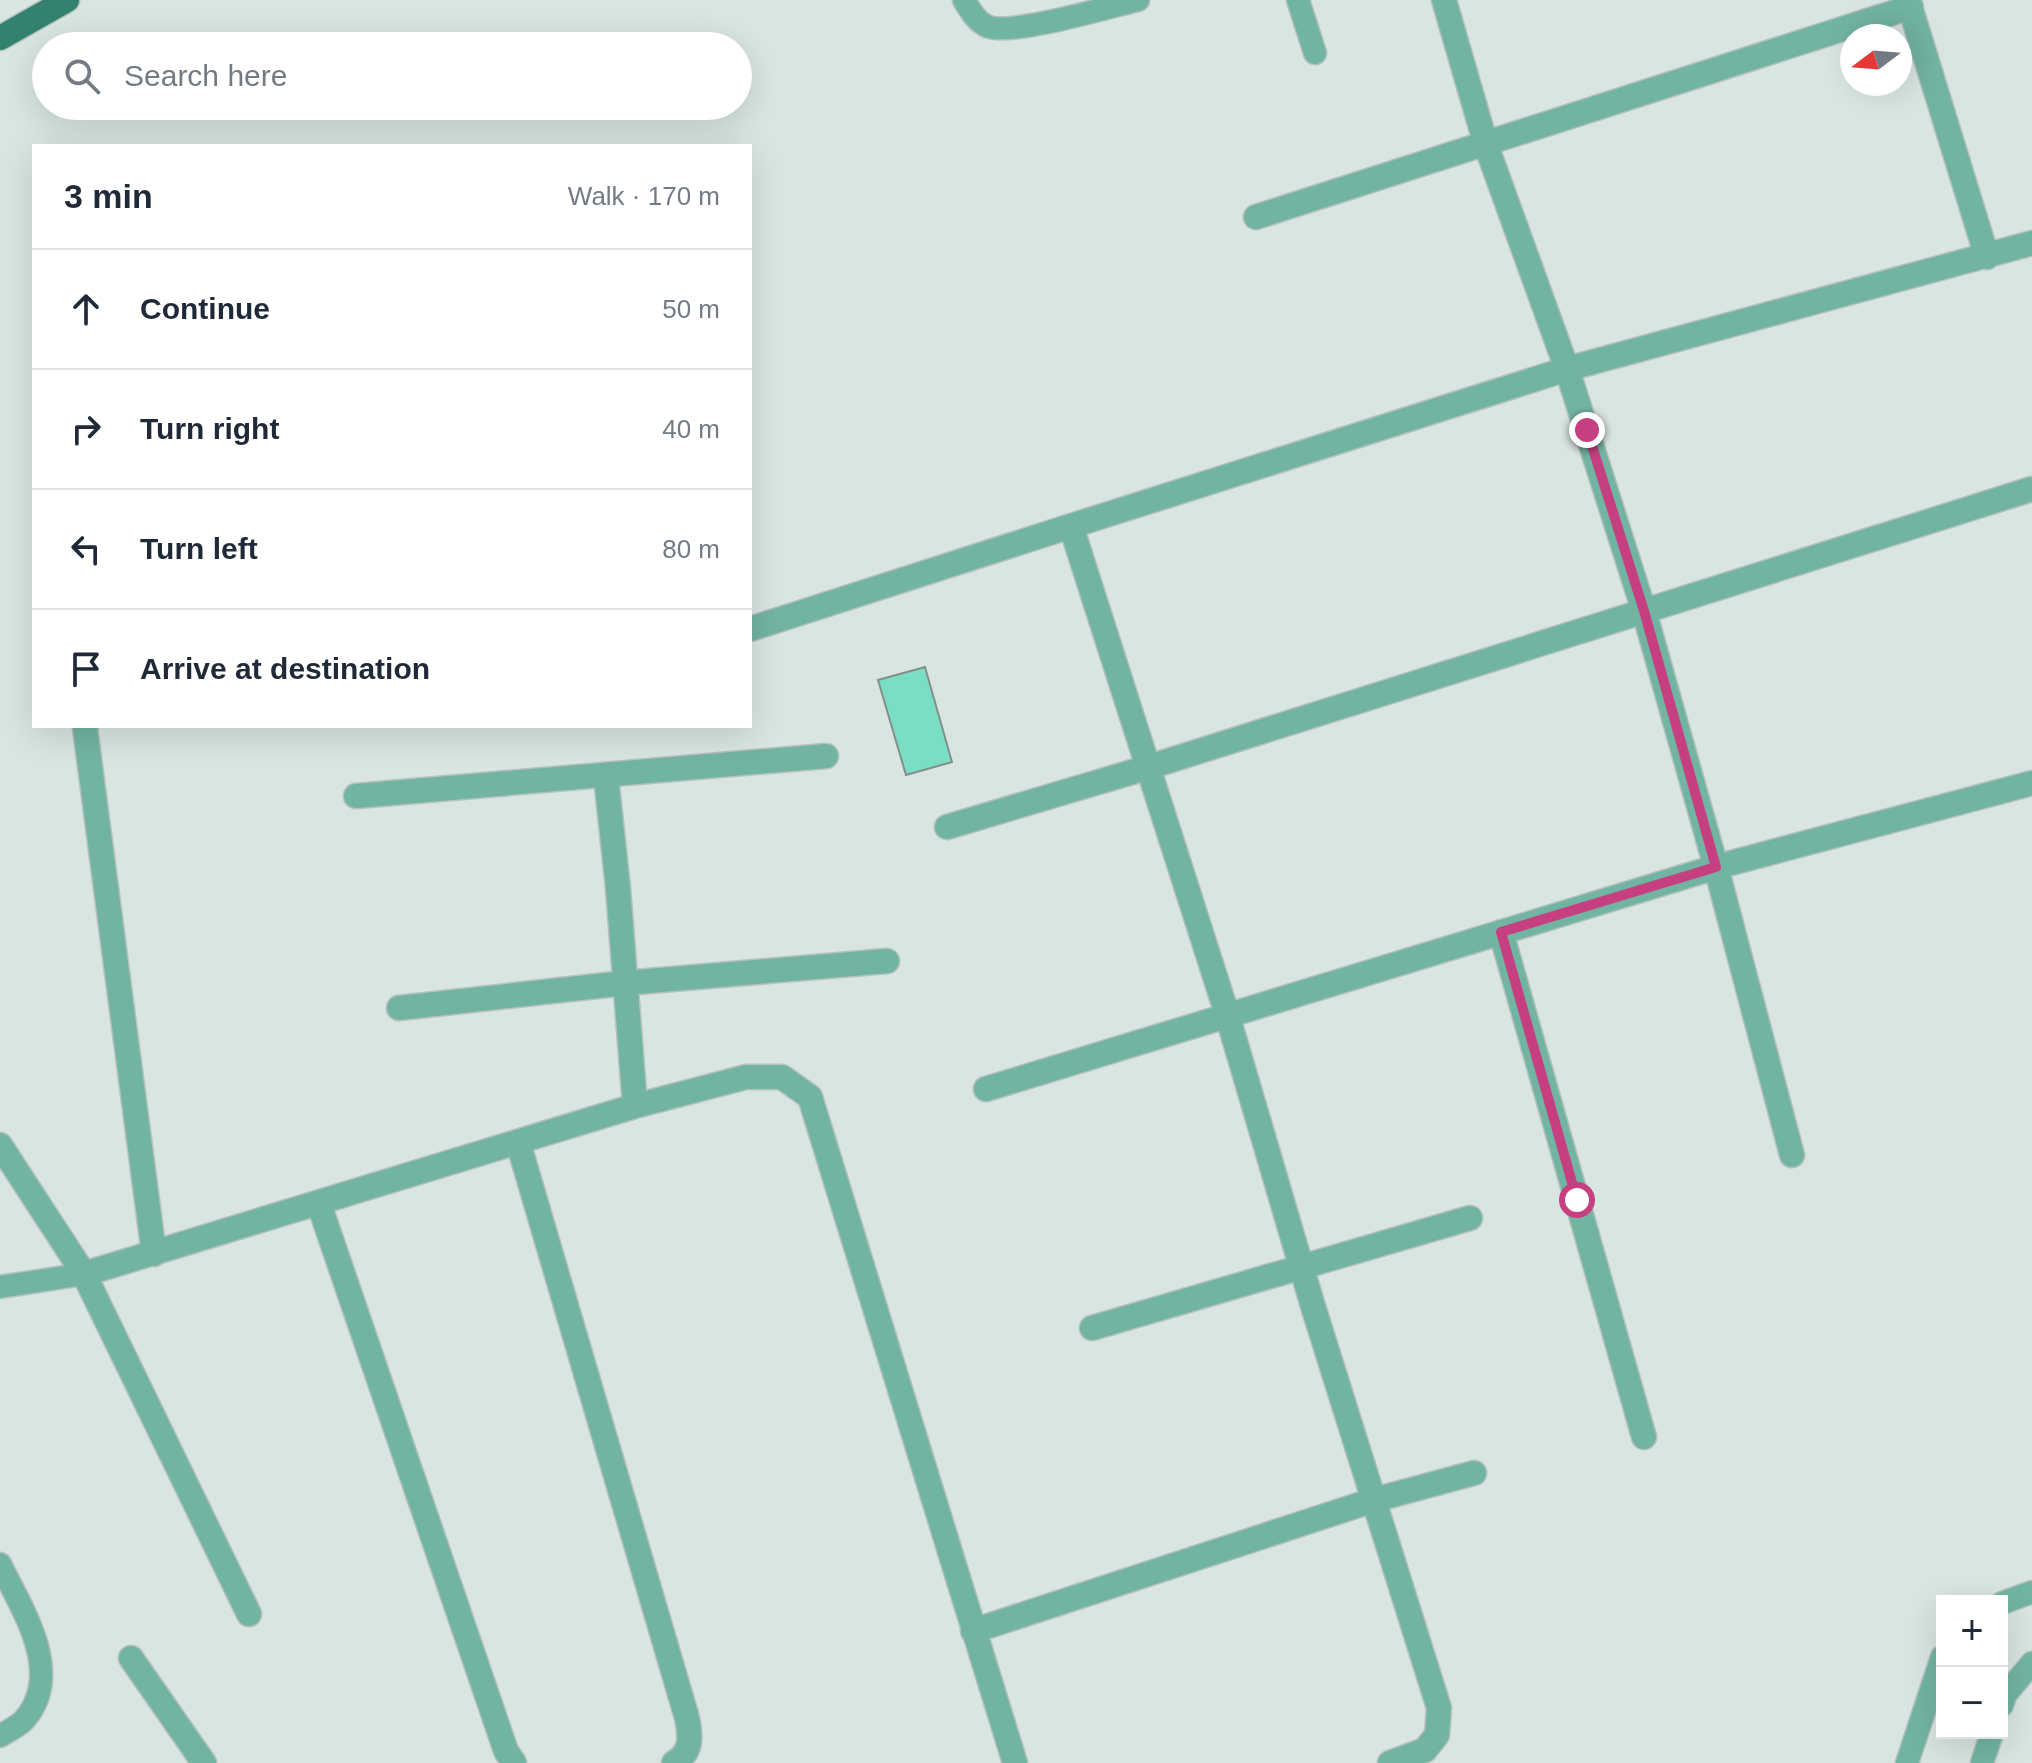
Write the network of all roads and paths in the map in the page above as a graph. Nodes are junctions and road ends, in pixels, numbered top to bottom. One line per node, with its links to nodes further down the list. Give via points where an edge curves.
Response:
1 (67, 0): 7 (main road)
2 (964, 0): 3 (lane, via 988,27 1011,29)
3 (1138, 0)
4 (1298, 0): 8 (lane)
5 (1444, 0): 9 (street)
6 (1910, 4): 9 (street); 12 (street)
7 (0, 38)
8 (1315, 53)
9 (1486, 145): 10 (street); 13 (street)
10 (1256, 217)
11 (2032, 243): 12 (street)
12 (1987, 257): 13 (street)
13 (1567, 369): 15 (street); 16 (street)
14 (2032, 489): 16 (street)
15 (1071, 526): 17 (street); 20 (street)
16 (1644, 611): 20 (street); 25 (street)
17 (752, 628)
18 (85, 728): 38 (street)
19 (826, 756): 21 (street)
20 (1149, 767): 24 (street); 30 (street)
21 (606, 777): 23 (street); 28 (street)
22 (2032, 783): 25 (street)
23 (356, 796)
24 (947, 827)
25 (1716, 867): 26 (street); 35 (street)
26 (1501, 932): 30 (street); 43 (street)
27 (887, 961): 28 (street)
28 (625, 983): 29 (street); 32 (street)
29 (399, 1008)
30 (1227, 1014): 31 (street); 39 (street)
31 (986, 1089)
32 (635, 1106): 33 (street); 50 (street, via 746,1077 782,1077 810,1097)
33 (518, 1142): 36 (street); 59 (street, via 687,1718 688,1750)
34 (0, 1145): 40 (street)
35 (1792, 1155)
36 (319, 1204): 38 (street); 58 (street)
37 (1470, 1218): 39 (street)
38 (154, 1254): 40 (street)
39 (1301, 1268): 42 (street); 45 (street)
40 (84, 1274): 41 (lane); 49 (street)
41 (0, 1287)
42 (1092, 1328)
43 (1644, 1437)
44 (1474, 1473): 45 (street)
45 (1374, 1500): 50 (street); 61 (street, via 1439,1708 1437,1735 1425,1750)
46 (0, 1564): 55 (lane, via 41,1656 35,1703 24,1721)
47 (2032, 1592): 48 (lane)
48 (2008, 1601)
49 (249, 1614)
50 (973, 1631): 60 (street)
51 (131, 1658): 57 (street)
52 (2032, 1663): 54 (lane)
53 (1939, 1667): 62 (lane)
54 (2008, 1691)
55 (0, 1736)
56 (1990, 1739): 63 (lane)
57 (204, 1763)
58 (514, 1763)
59 (674, 1763)
60 (1015, 1763)
61 (1390, 1763)
62 (1907, 1763)
63 (1982, 1763)

